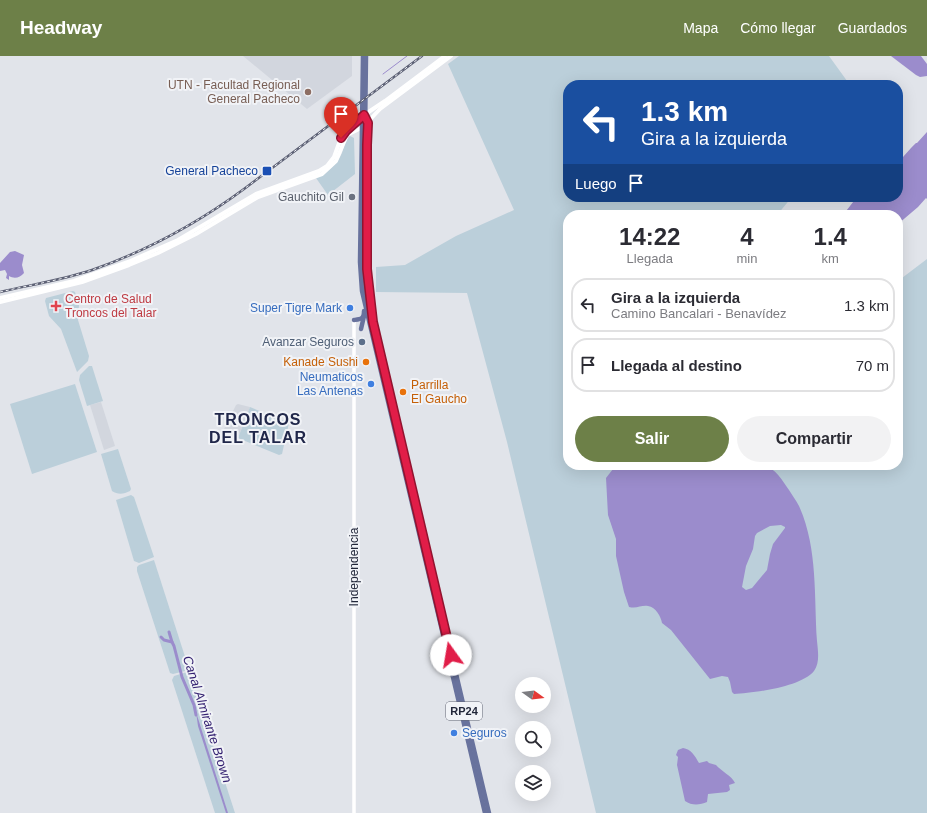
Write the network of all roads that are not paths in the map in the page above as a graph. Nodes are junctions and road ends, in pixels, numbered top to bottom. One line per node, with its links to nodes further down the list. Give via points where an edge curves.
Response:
1 (363, 56): 10 (main road, RP24, via 361,284)
2 (366, 56): 13 (main road, RP24, via 364,262 365,288)
3 (445, 56): 5 (main road)
4 (451, 56): 6 (main road, via 380,109)
5 (364, 115): 6 (main road); 8 (main road, via 343,134 334,158 319,171 256,194 185,237 128,262 74,281)
6 (368, 123): 7 (main road, via 367,269); 9 (main road, via 360,130 347,135 336,161 322,174 258,197 158,253 82,282)
7 (370, 293): 13 (main road)
8 (0, 298)
9 (0, 302)
10 (364, 304): 11 (main road); 16 (main road, RP24)
11 (364, 316): 12 (main road, via 362,319); 14 (main road)
12 (354, 320): 15 (street, Independencia)
13 (373, 322): 17 (main road, RP24)
14 (361, 329)
15 (354, 813)
16 (485, 813)
17 (489, 813)

